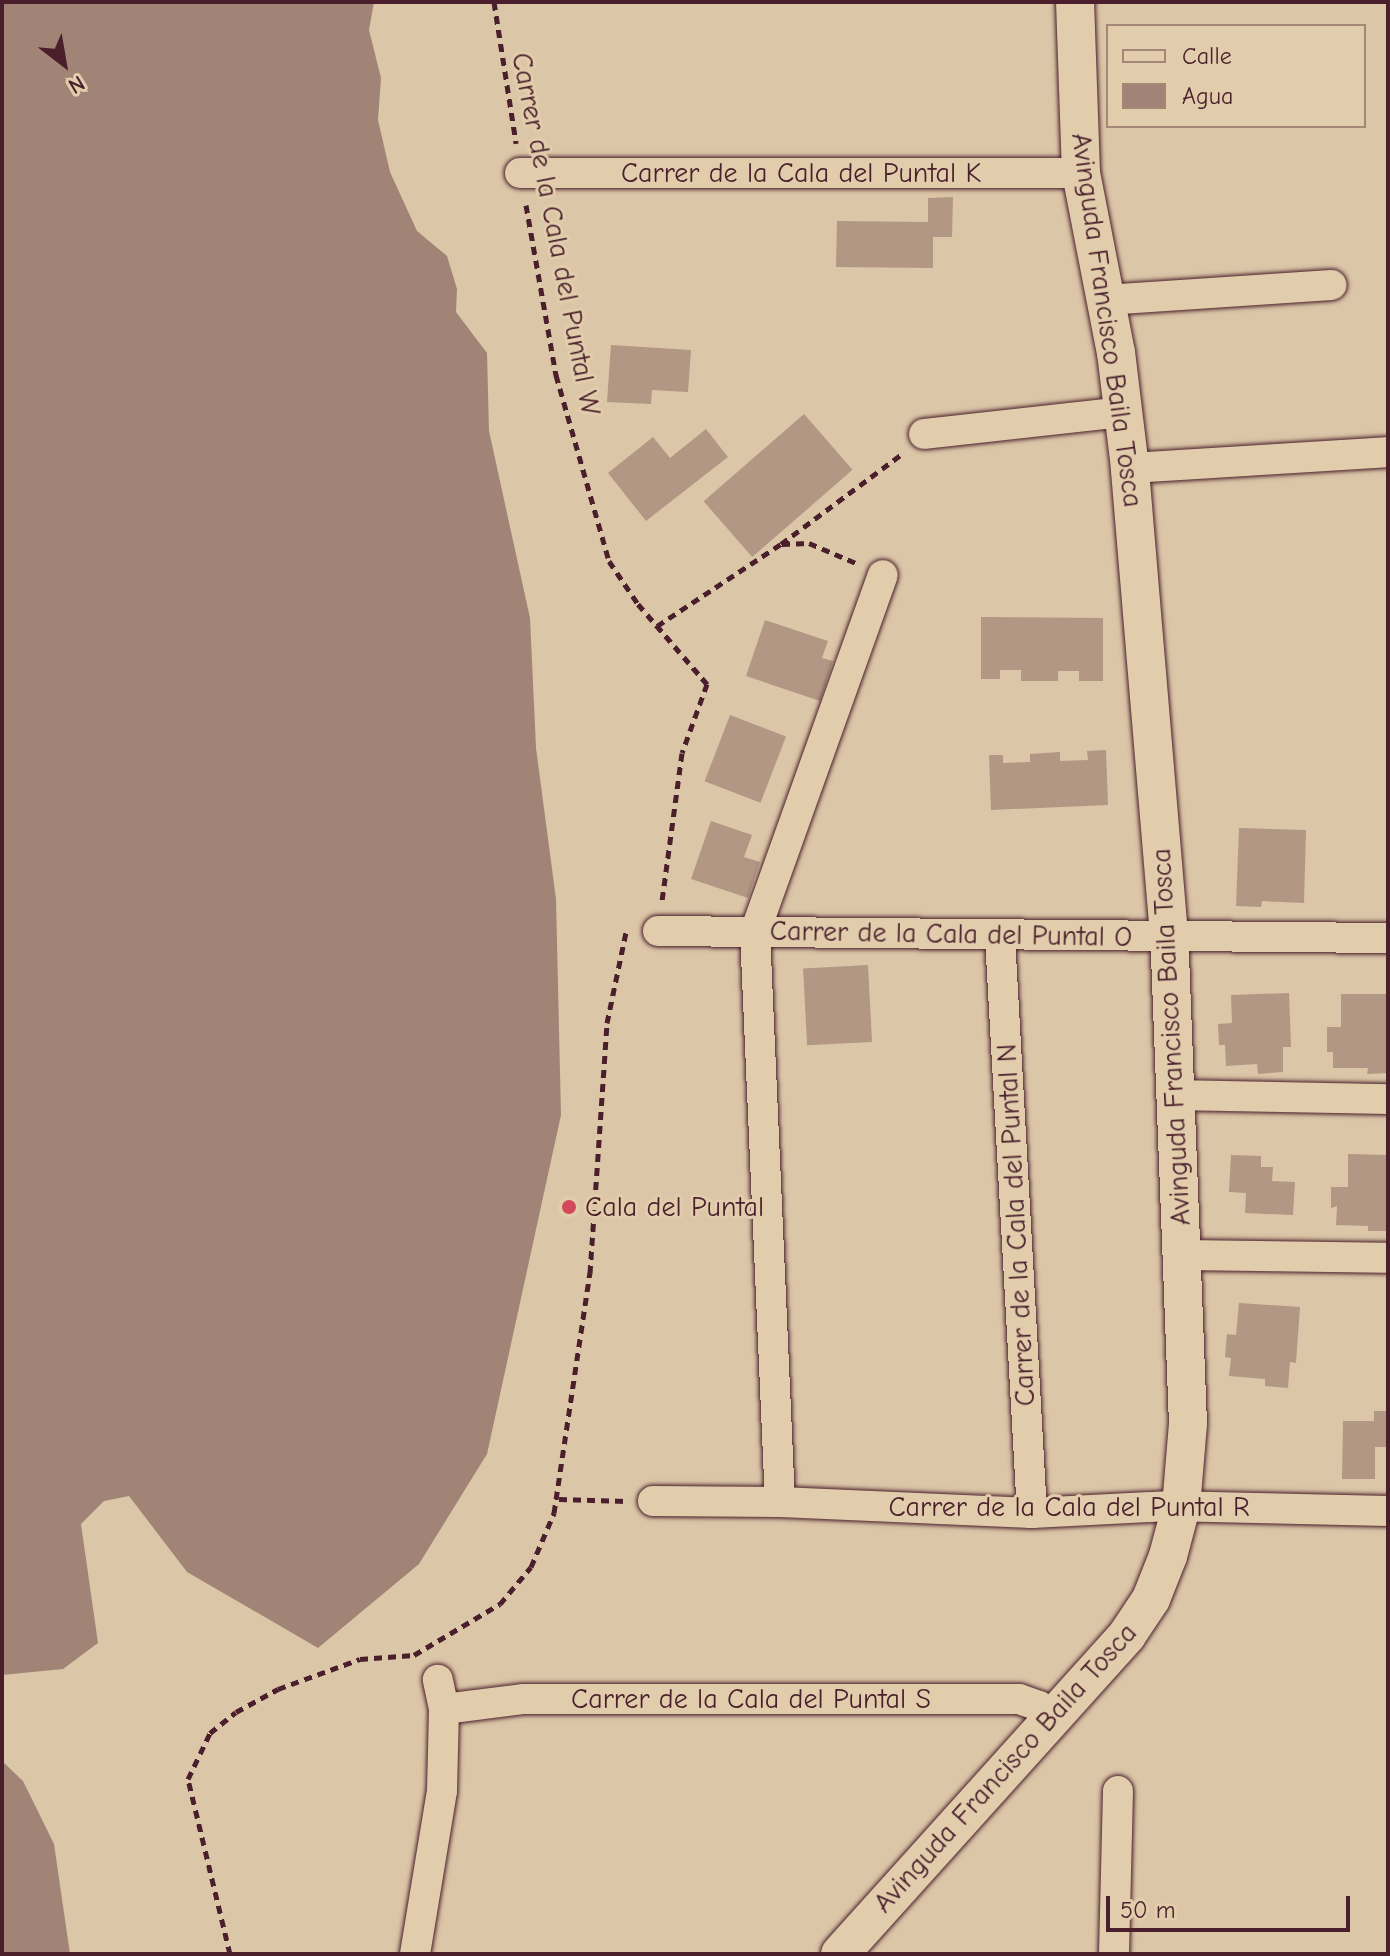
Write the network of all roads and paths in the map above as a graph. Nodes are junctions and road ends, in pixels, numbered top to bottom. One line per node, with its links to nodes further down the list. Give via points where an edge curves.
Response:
1 (494, 2): 3 (path, Carrer de la Cala del Puntal W)
2 (1075, 2): 4 (street, Avinguda Francisco Baila Tosca)
3 (520, 173): 4 (street, Carrer de la Cala del Puntal K); 13 (path, Carrer de la Cala del Puntal W, via 556,375 609,561)
4 (1081, 173): 6 (street, Avinguda Francisco Baila Tosca)
5 (1332, 285): 6 (street)
6 (1105, 300): 7 (street, Avinguda Francisco Baila Tosca)
7 (1123, 412): 8 (street); 10 (street, Avinguda Francisco Baila Tosca)
8 (924, 434): 11 (path, via 879,474)
9 (1388, 452): 10 (street)
10 (1130, 468): 16 (street, Avinguda Francisco Baila Tosca)
11 (781, 544): 12 (path, via 809,543); 13 (path)
12 (883, 575): 15 (street)
13 (657, 626): 14 (path, Carrer de la Cala del Puntal W, via 707,684 682,753)
14 (658, 931): 15 (street, Carrer de la Cala del Puntal O)
15 (755, 932): 17 (street, Carrer de la Cala del Puntal O); 26 (street)
16 (1169, 935): 17 (street, Carrer de la Cala del Puntal O); 18 (street, Carrer de la Cala del Puntal O); 20 (street, Avinguda Francisco Baila Tosca)
17 (1000, 937): 29 (street, Carrer de la Cala del Puntal N)
18 (1388, 938)
19 (615, 974): 24 (path, via 590,1273)
20 (1175, 1095): 21 (street); 22 (street, Avinguda Francisco Baila Tosca)
21 (1388, 1099)
22 (1182, 1255): 23 (street); 27 (street, Avinguda Francisco Baila Tosca, via 1188,1424)
23 (1388, 1258)
24 (559, 1499): 25 (path); 32 (path, via 531,1567 500,1604 414,1655 360,1659 292,1684 236,1712 210,1733 188,1779)
25 (653, 1501): 26 (street, Carrer de la Cala del Puntal R)
26 (780, 1502): 29 (street, Carrer de la Cala del Puntal R)
27 (1181, 1507): 28 (street, Carrer de la Cala del Puntal R); 29 (street, Carrer de la Cala del Puntal R); 30 (street, Avinguda Francisco Baila Tosca, via 1151,1599 1099,1670)
28 (1388, 1511)
29 (1032, 1513)
30 (1052, 1720): 33 (street, Carrer de la Cala del Puntal S, via 1039,1706 1019,1699 524,1699 441,1694 442,1791); 34 (street, Avinguda Francisco Baila Tosca)
31 (1118, 1791): 35 (street)
32 (230, 1954)
33 (415, 1954)
34 (840, 1954)
35 (1114, 1954)

